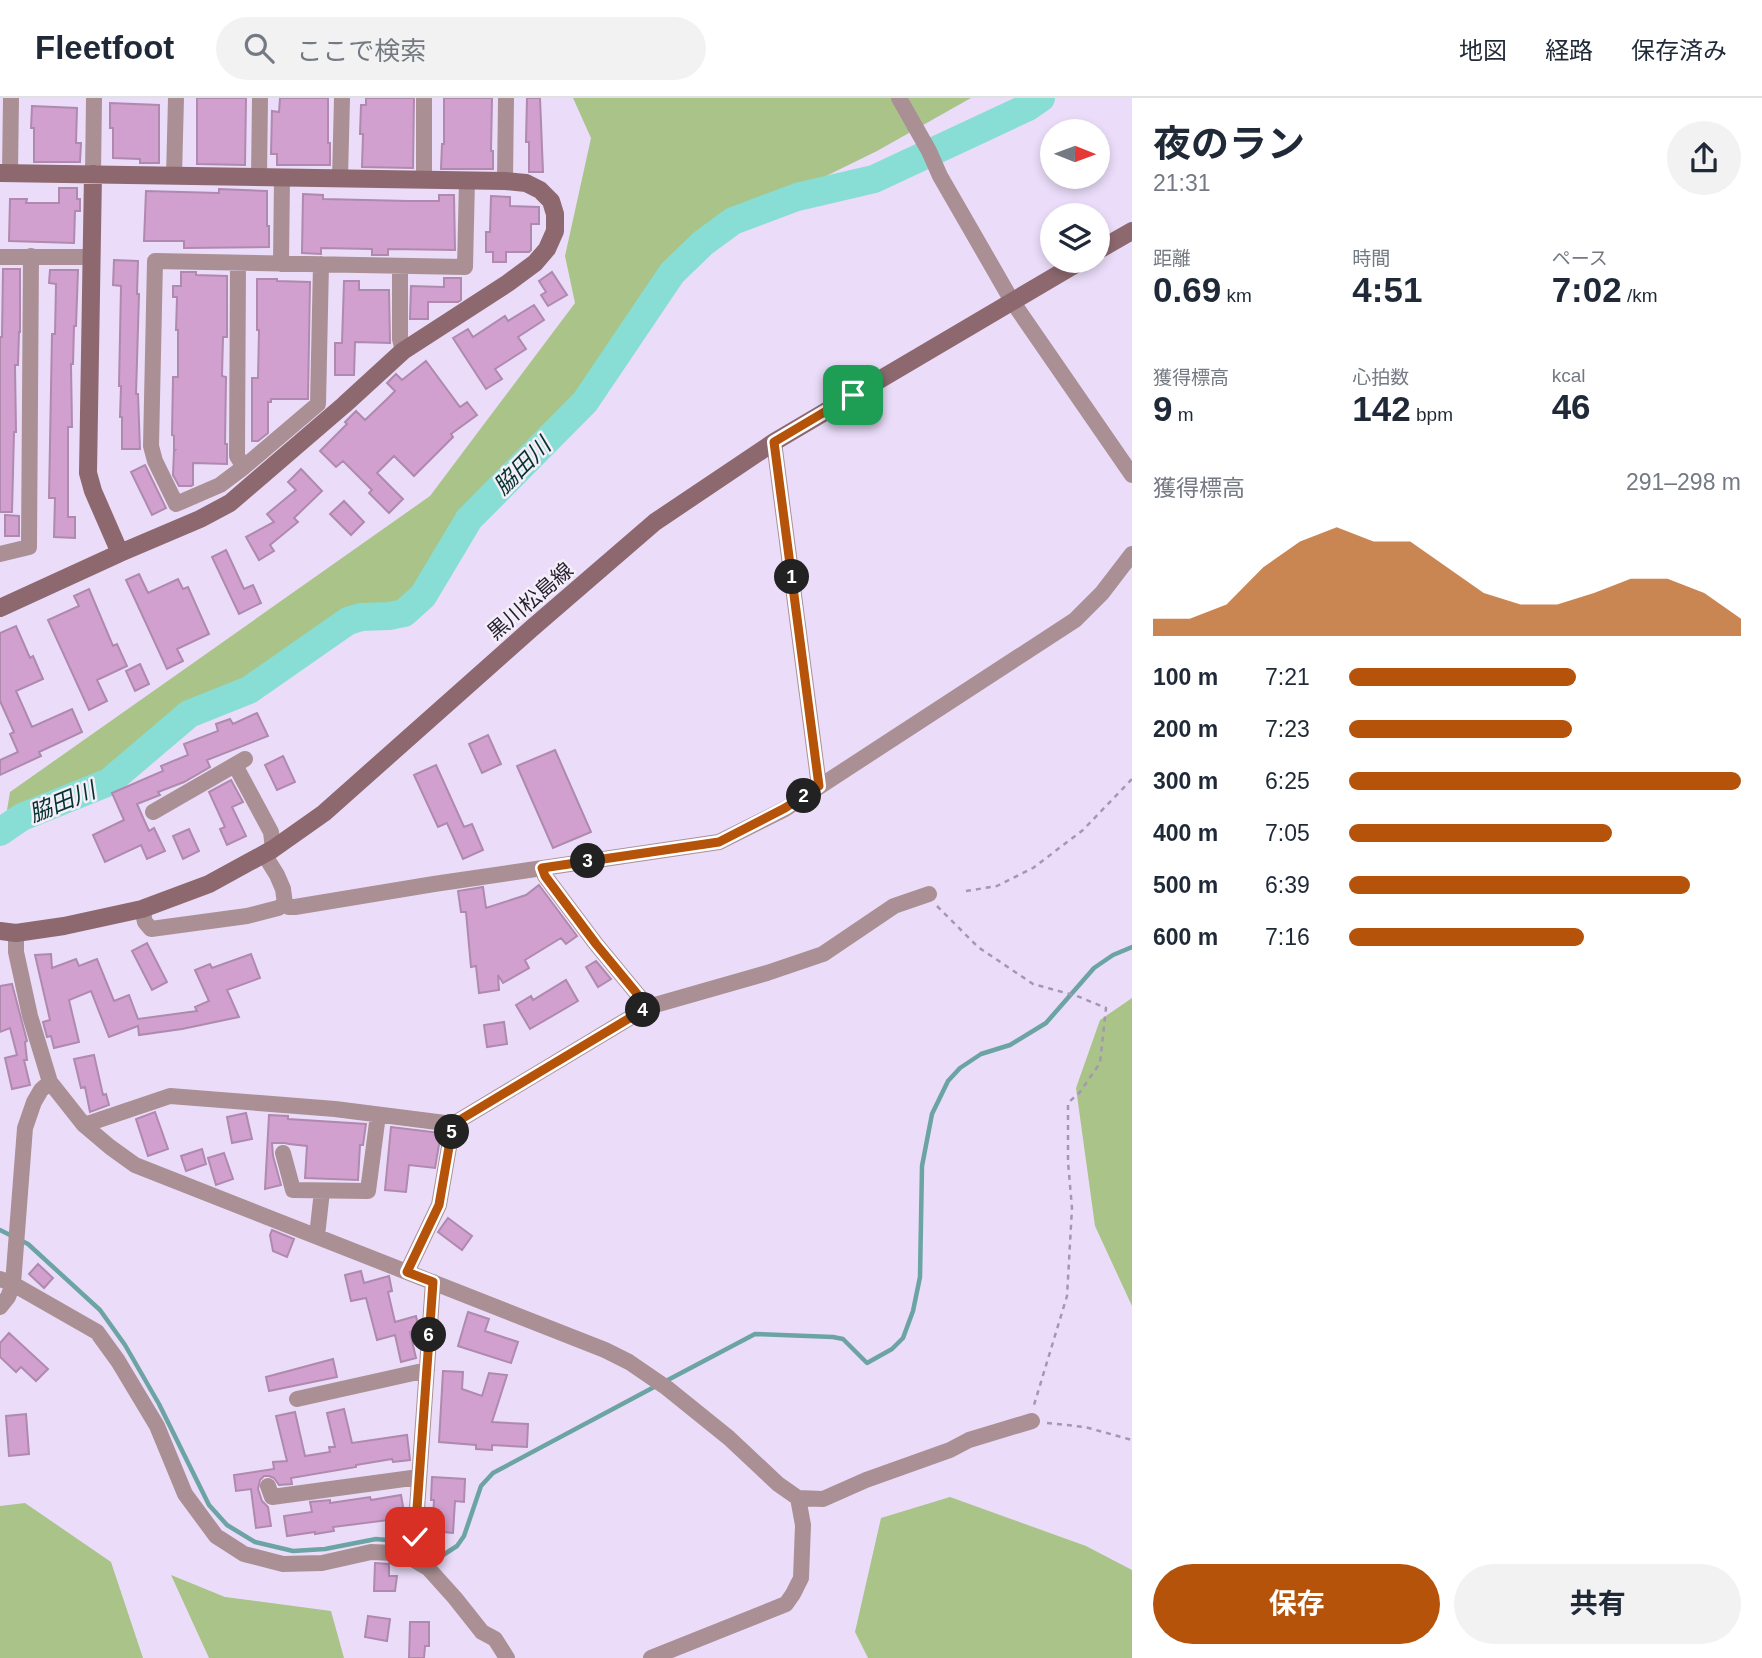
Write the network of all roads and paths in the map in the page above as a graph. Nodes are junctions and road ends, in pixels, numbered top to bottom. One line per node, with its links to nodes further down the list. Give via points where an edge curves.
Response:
1 (11, 98): 9 (street)
2 (94, 98): 10 (street)
3 (176, 98): 11 (street)
4 (260, 98): 12 (street)
5 (342, 98): 14 (street)
6 (424, 98): 15 (street)
7 (506, 98): 17 (street)
8 (899, 98): 28 (street)
9 (5, 173): 10 (street)
10 (93, 174): 11 (street); 22 (street)
11 (174, 176): 12 (street)
12 (259, 177): 13 (street)
13 (282, 177): 14 (street); 24 (street)
14 (340, 178): 15 (street)
15 (424, 180): 16 (street)
16 (467, 180): 17 (street); 26 (street, via 465,267)
17 (505, 181): 29 (street, via 526,183 551,201 555,231 547,249 535,263)
18 (1132, 231): 19 (street)
19 (1110, 244)
20 (31, 256): 21 (street); 22 (street); 34 (street, via 29,547)
21 (0, 257)
22 (91, 257): 33 (street, via 88,473)
23 (238, 263): 24 (street); 31 (street, via 237,456); 31 (street, via 155,261 151,446 176,504 220,485)
24 (281, 264): 25 (street)
25 (321, 264): 26 (street); 31 (street, via 318,404)
26 (400, 266): 29 (street)
27 (1060, 273): 28 (street, 黒川松島線)
28 (1012, 301): 30 (street, 黒川松島線); 32 (street)
29 (403, 351): 33 (street, via 230,503)
30 (774, 442): 38 (street); 40 (street, 黒川松島線, via 655,522 324,813)
31 (244, 467)
32 (1132, 475)
33 (120, 553): 36 (street)
34 (0, 554)
35 (1132, 554): 38 (street, via 1075,620)
36 (0, 608)
37 (1132, 779): 42 (path, via 1083,830 1034,868 997,886)
38 (819, 786): 41 (street, via 719,842)
39 (153, 812): 40 (street, via 240,762 271,832)
40 (269, 851): 44 (street); 45 (street, 黒川松島線, via 209,884)
41 (542, 868): 44 (street, via 295,907); 47 (street)
42 (966, 891)
43 (929, 894): 47 (street, via 894,906 822,954); 61 (path, via 978,947 1008,969 1033,984 1106,1007 1100,1063 1068,1103 1072,1208 1067,1296)
44 (285, 904): 45 (street, via 247,916 151,929)
45 (142, 909): 46 (street, 黒川松島線, via 64,926)
46 (8, 932): 48 (street)
47 (648, 1007): 50 (street)
48 (51, 1082): 51 (street); 56 (street, via 37,1096 25,1128 16,1248)
49 (378, 1115): 50 (street); 51 (street, via 170,1096); 53 (street, via 368,1191)
50 (453, 1124): 55 (street, via 439,1205)
51 (84, 1125): 54 (street, via 135,1165)
52 (283, 1153): 53 (street, via 293,1190)
53 (322, 1191): 54 (street)
54 (317, 1236): 55 (street)
55 (407, 1272): 57 (street)
56 (7, 1282): 58 (street, via 8,1297); 66 (street, via 97,1332 157,1426 186,1494 216,1536 244,1554 284,1564 322,1563 371,1552)
57 (433, 1282): 59 (street); 65 (street, via 629,1362 667,1388)
58 (0, 1307)
59 (427, 1370): 60 (street); 63 (street)
60 (297, 1399)
61 (1032, 1421): 62 (path, via 1085,1427); 65 (street, via 969,1440 823,1499)
62 (1132, 1440)
63 (419, 1477): 64 (street, via 272,1497); 66 (street)
64 (268, 1486)
65 (798, 1498): 68 (street, via 803,1525 800,1578 786,1604)
66 (411, 1558): 67 (street, via 428,1568 482,1632 495,1639)
67 (507, 1658)
68 (651, 1658)

